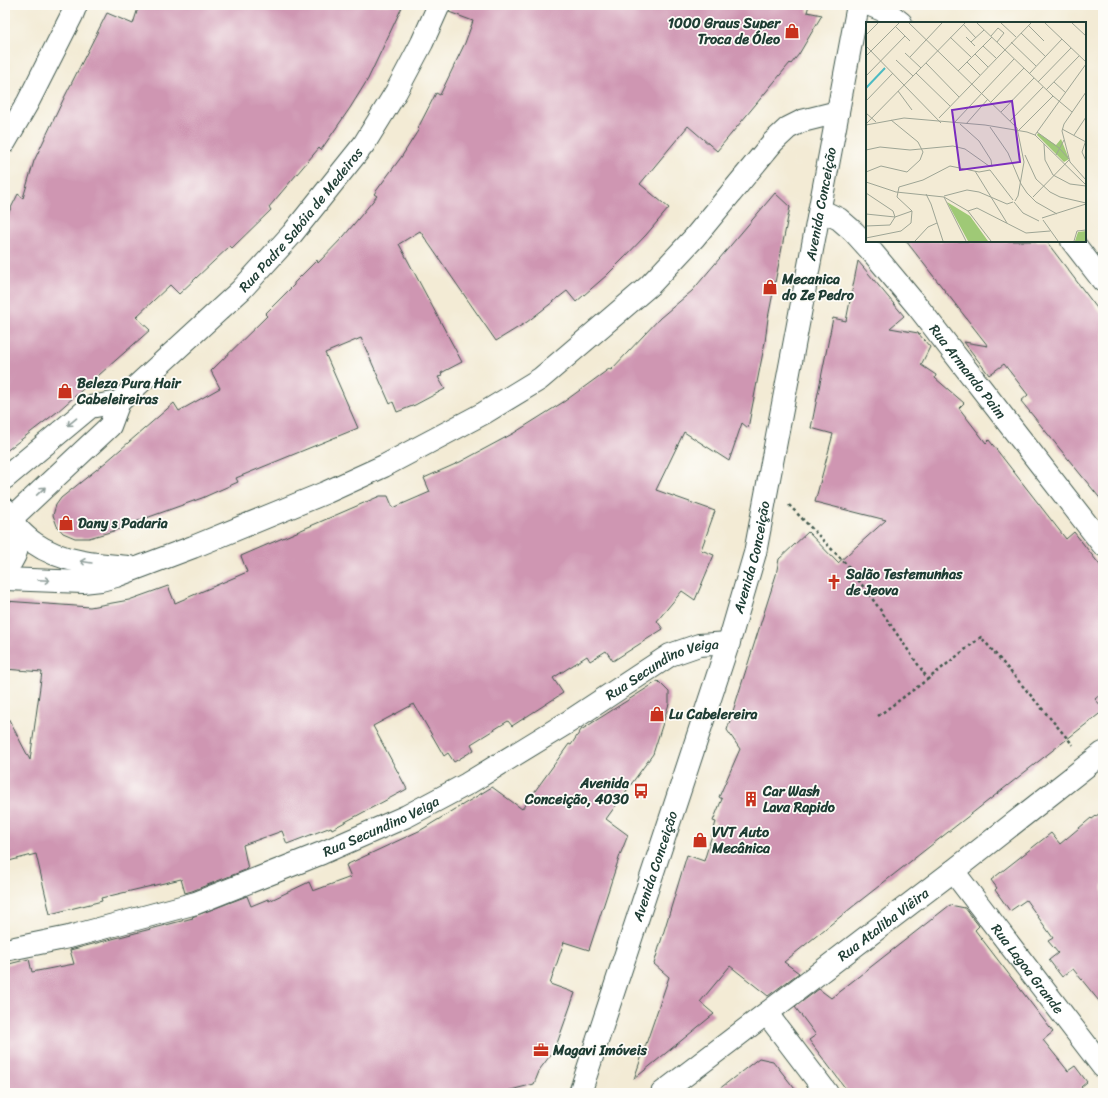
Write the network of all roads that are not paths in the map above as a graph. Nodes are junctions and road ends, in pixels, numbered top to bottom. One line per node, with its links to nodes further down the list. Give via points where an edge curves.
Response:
1 (76, 5): 7 (street, via 28,102)
2 (439, 5): 11 (street, Rua Padre Sabóia de Medeiros, via 396,92 364,144 292,234 241,290)
3 (858, 5): 6 (street, Avenida Conceição)
4 (870, 5): 5 (street, via 887,12)
5 (899, 22)
6 (838, 112): 8 (street, Avenida Conceição); 15 (street, via 802,121 788,128 773,142 694,238 650,286 540,379 484,413 384,466 327,492)
7 (5, 142)
8 (820, 210): 14 (street, Rua Armando Paim, via 839,219 873,253); 18 (street, Avenida Conceição, via 755,553)
9 (1073, 242): 10 (street)
10 (1103, 281)
11 (119, 402): 12 (street, one-way to 12, via 90,407); 13 (street, Rua Padre Sabóia de Medeiros, one-way to 11, via 110,426)
12 (5, 478)
13 (12, 519): 15 (street, one-way to 13, via 74,560 52,552 34,543); 16 (street, via 18,542 15,556)
14 (1103, 545)
15 (138, 567): 17 (street, one-way to 15, via 83,582 116,576)
16 (5, 568)
17 (5, 579)
18 (728, 643): 21 (street, Rua Secundino Veiga, via 699,646 670,655 570,721 467,784 407,816 322,853 196,903 69,937); 24 (street, Avenida Conceição)
19 (1096, 758): 20 (street, Rua Ataliba Viêira)
20 (953, 871): 22 (street, Rua Ataliba Viêira); 23 (street, Rua Lagoa Grande)
21 (5, 950)
22 (766, 1014): 25 (street, Rua Ataliba Viêira); 26 (street)
23 (1103, 1066)
24 (580, 1093)
25 (662, 1093)
26 (827, 1093)

